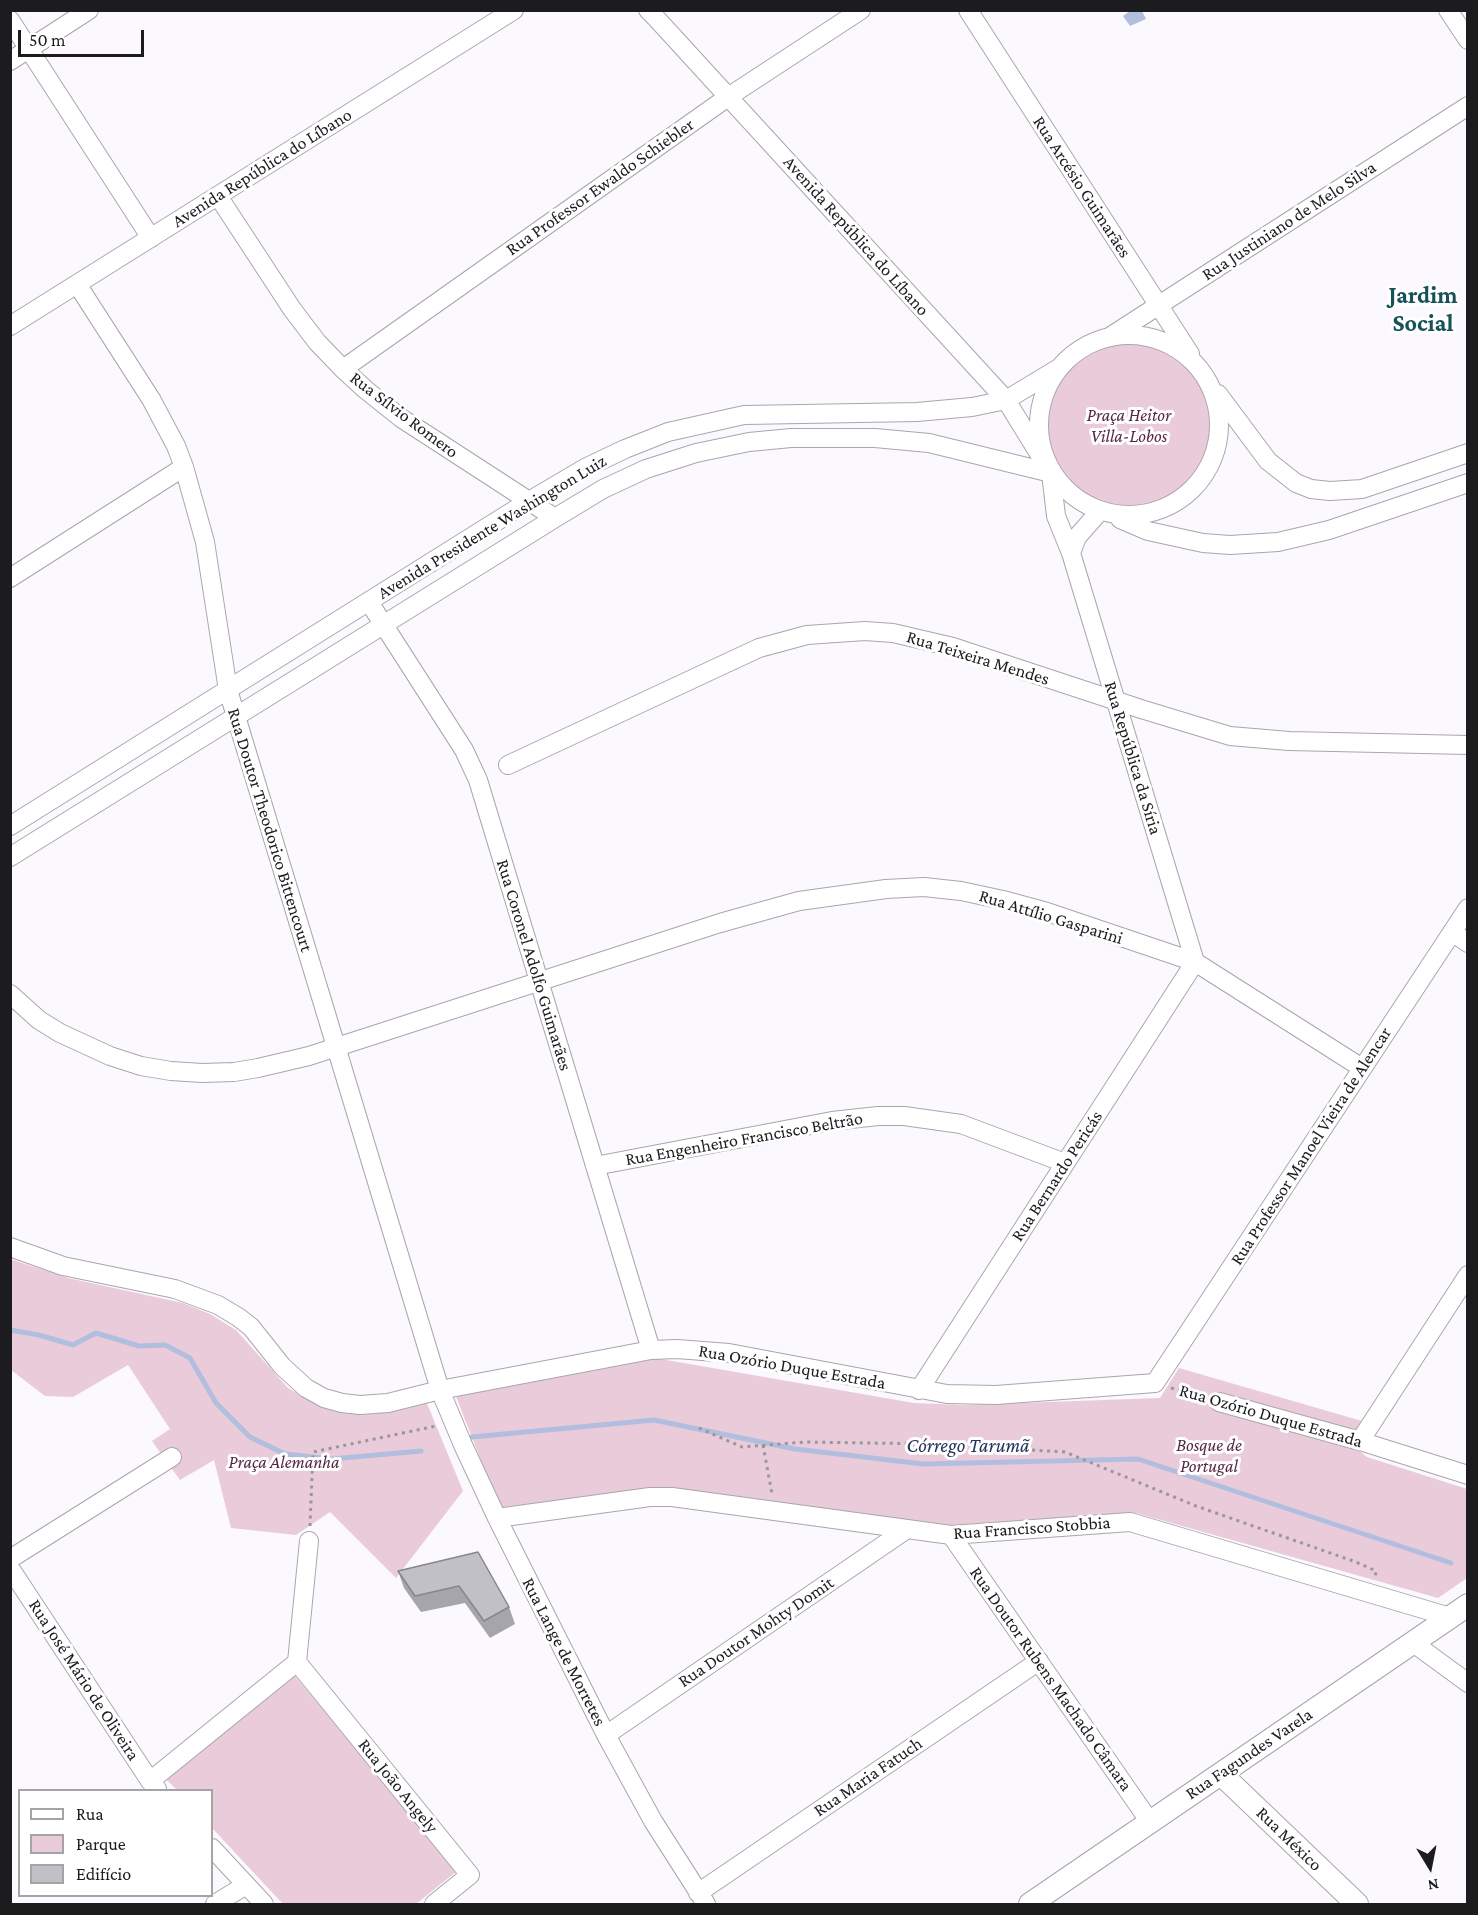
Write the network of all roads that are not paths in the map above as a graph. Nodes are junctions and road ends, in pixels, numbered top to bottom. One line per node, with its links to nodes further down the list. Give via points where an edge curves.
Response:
1 (89, 10): 10 (street)
2 (514, 10): 7 (street, Avenida República do Líbano)
3 (648, 10): 12 (street, Avenida República do Líbano)
4 (861, 10): 12 (street, Rua Professor Ewaldo Schiebler)
5 (968, 10): 17 (street, Rua Arcésio Guimarães)
6 (1448, 10): 9 (street)
7 (489, 17): 14 (street, Avenida República do Líbano)
8 (10, 20): 10 (street)
9 (1467, 40)
10 (29, 49): 11 (street); 15 (street)
11 (10, 61)
12 (728, 97): 22 (street, Rua Professor Ewaldo Schiebler); 24 (street, Avenida República do Líbano)
13 (1467, 106): 17 (street, Rua Justiniano de Melo Silva)
14 (218, 196): 15 (street, Avenida República do Líbano); 22 (street, Rua Sílvio Romero, via 292,309)
15 (151, 238): 16 (street, Avenida República do Líbano)
16 (77, 284): 18 (street, Avenida República do Líbano); 26 (street, Rua Doutor Theodorico Bittencourt, via 151,399)
17 (1158, 304): 19 (street, Rua Justiniano de Melo Silva); 20 (street, Rua Arcésio Guimarães)
18 (10, 326)
19 (1111, 336): 20 (street, via 1142,336 1171,345); 21 (street, via 1082,348)
20 (1196, 363): 23 (street)
21 (1059, 368): 24 (street, Avenida Presidente Washington Luiz); 27 (street, via 1044,392 1038,419 1040,447)
22 (343, 369): 29 (street, Rua Sílvio Romero, via 401,418)
23 (1210, 383): 25 (street, via 1268,461 1296,483 1311,489 1362,489); 30 (street, via 1219,411 1219,440 1210,468 1192,491 1168,508 1139,516)
24 (1006, 399): 27 (street, Avenida República do Líbano); 29 (street, Avenida Presidente Washington Luiz, via 937,411 770,414 721,419 668,432 633,446)
25 (1467, 453)
26 (184, 468): 33 (street); 36 (street, Rua Doutor Theodorico Bittencourt, via 205,542)
27 (1051, 473): 30 (street, via 1072,496); 31 (street, Avenida Presidente Washington Luiz, via 929,443 844,438 770,440 696,453 646,469); 32 (street, Rua República da Síria, via 1056,516)
28 (1467, 483): 30 (street, via 1312,534 1255,544 1184,540 1148,531)
29 (529, 501): 31 (street, Rua Sílvio Romero); 34 (street, Avenida Presidente Washington Luiz)
30 (1105, 513): 32 (street, via 1077,537)
31 (555, 518): 35 (street, Avenida Presidente Washington Luiz)
32 (1071, 553): 37 (street, Rua República da Síria)
33 (10, 578)
34 (369, 602): 35 (street, Rua Coronel Adolfo Guimarães); 36 (street, Avenida Presidente Washington Luiz)
35 (384, 625): 38 (street, Avenida Presidente Washington Luiz); 47 (street, Rua Coronel Adolfo Guimarães, via 472,765)
36 (228, 690): 38 (street, Rua Doutor Theodorico Bittencourt); 41 (street, Avenida Presidente Washington Luiz)
37 (1115, 701): 39 (street, Rua Teixeira Mendes, via 1230,736); 40 (street, Rua Teixeira Mendes, via 921,639 865,631 807,635 735,657); 46 (street, Rua República da Síria)
38 (236, 717): 42 (street, Avenida Presidente Washington Luiz); 49 (street, Rua Doutor Theodorico Bittencourt)
39 (1467, 745)
40 (508, 765)
41 (10, 826)
42 (10, 857)
43 (1467, 908): 44 (street, Rua Professor Manoel Vieira de Alencar)
44 (1452, 932): 45 (street); 50 (street, Rua Professor Manoel Vieira de Alencar)
45 (1467, 943)
46 (1195, 962): 47 (street, Rua Attílio Gasparini, via 1003,900 924,887 886,888 788,904); 50 (street, Rua Attílio Gasparini); 51 (street, Rua Bernardo Pericás)
47 (539, 982): 49 (street, Rua Attílio Gasparini); 52 (street, Rua Coronel Adolfo Guimarães)
48 (10, 994): 49 (street, Rua Attílio Gasparini, via 39,1020 84,1046 131,1063 171,1071 258,1068)
49 (336, 1047): 57 (street, Rua Doutor Theodorico Bittencourt)
50 (1362, 1068): 56 (street, Rua Professor Manoel Vieira de Alencar)
51 (1065, 1163): 52 (street, Rua Engenheiro Francisco Beltrão, via 961,1124 878,1116 832,1121); 58 (street, Rua Bernardo Pericás)
52 (595, 1166): 55 (street, Rua Coronel Adolfo Guimarães)
53 (10, 1246): 57 (street, Rua Ozório Duque Estrada, via 63,1266 175,1289 218,1305 251,1328 293,1377 324,1398 374,1405)
54 (1467, 1275): 60 (street)
55 (651, 1350): 57 (street, Rua Ozório Duque Estrada); 58 (street, Rua Ozório Duque Estrada, via 729,1353)
56 (1155, 1383): 58 (street, Rua Ozório Duque Estrada, via 972,1396)
57 (440, 1390): 63 (street, Rua Lange de Morretes)
58 (919, 1390)
59 (1219, 1402): 60 (street, Rua Ozório Duque Estrada)
60 (1360, 1442): 62 (street, Rua Ozório Duque Estrada)
61 (172, 1456): 67 (street)
62 (1467, 1475)
63 (497, 1518): 64 (street, Rua Francisco Stobbia, via 651,1497); 74 (street, Rua Lange de Morretes)
64 (907, 1529): 65 (street, Rua Francisco Stobbia); 74 (street, Rua Doutor Mohty Domit)
65 (951, 1535): 69 (street, Rua Francisco Stobbia, via 1130,1522); 71 (street, Rua Doutor Rubens Machado Câmara)
66 (309, 1541): 72 (street)
67 (10, 1559)
68 (10, 1568): 76 (street, Rua José Mário de Oliveira)
69 (1459, 1611): 70 (main road, Rua Fagundes Varela)
70 (1412, 1642): 73 (street); 75 (main road, Rua Fagundes Varela)
71 (1039, 1661): 77 (street, Rua Doutor Rubens Machado Câmara); 80 (street, Rua Maria Fatuch)
72 (297, 1662): 76 (street); 83 (street, Rua João Angely, via 470,1875)
73 (1467, 1683)
74 (606, 1735): 80 (street, Rua Lange de Morretes, via 652,1821)
75 (1221, 1774): 77 (main road, Rua Fagundes Varela); 85 (main road, Rua México)
76 (154, 1786)
77 (1150, 1822): 84 (main road, Rua Fagundes Varela)
78 (213, 1849): 79 (street)
79 (246, 1885): 81 (street); 82 (street)
80 (702, 1899)
81 (215, 1905)
82 (264, 1905)
83 (434, 1905)
84 (1030, 1905)
85 (1357, 1905)

